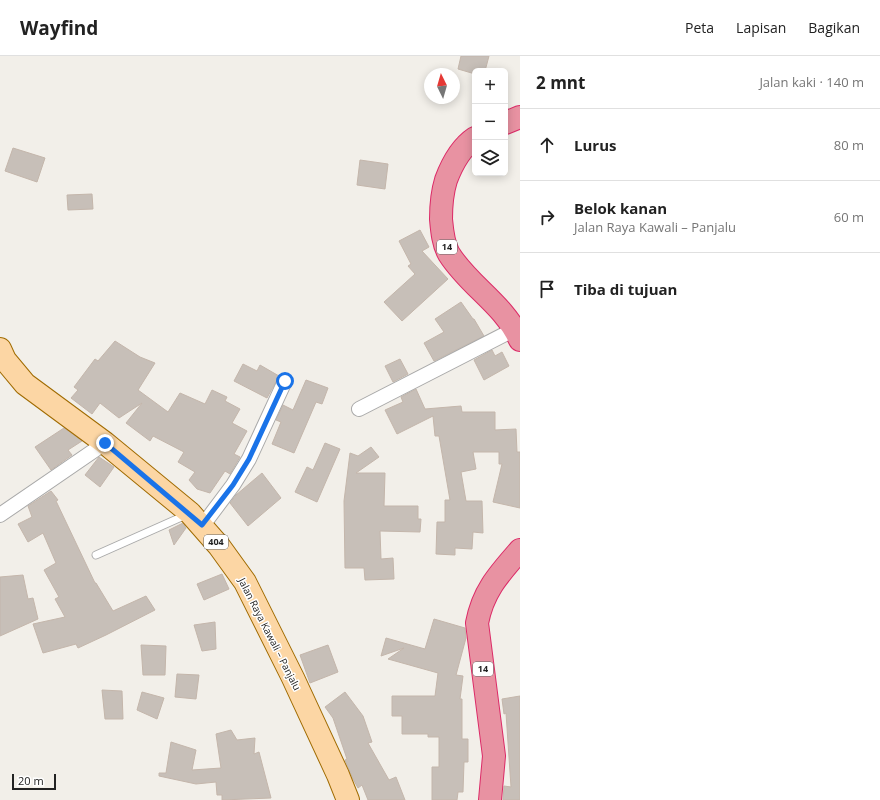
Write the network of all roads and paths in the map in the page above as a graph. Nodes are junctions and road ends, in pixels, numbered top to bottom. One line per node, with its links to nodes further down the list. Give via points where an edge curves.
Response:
1 (520, 117): 2 (highway)
2 (508, 122)
3 (473, 140): 4 (highway, 14, via 458,154 442,193 444,240 449,253 500,308)
4 (517, 335): 7 (street)
5 (0, 349): 8 (main road, Jalan Raya Kawali – Panjalu / 404, via 24,384)
6 (285, 381): 10 (street, via 237,479)
7 (359, 409)
8 (105, 443): 9 (street); 10 (main road, Jalan Raya Kawali – Panjalu / 404)
9 (0, 515)
10 (196, 519): 12 (lane); 13 (main road, Jalan Raya Kawali – Panjalu / 404, via 245,582 300,692)
11 (520, 550): 14 (highway, 14, via 486,593 477,623 494,756)
12 (96, 555)
13 (348, 800)
14 (490, 800)

